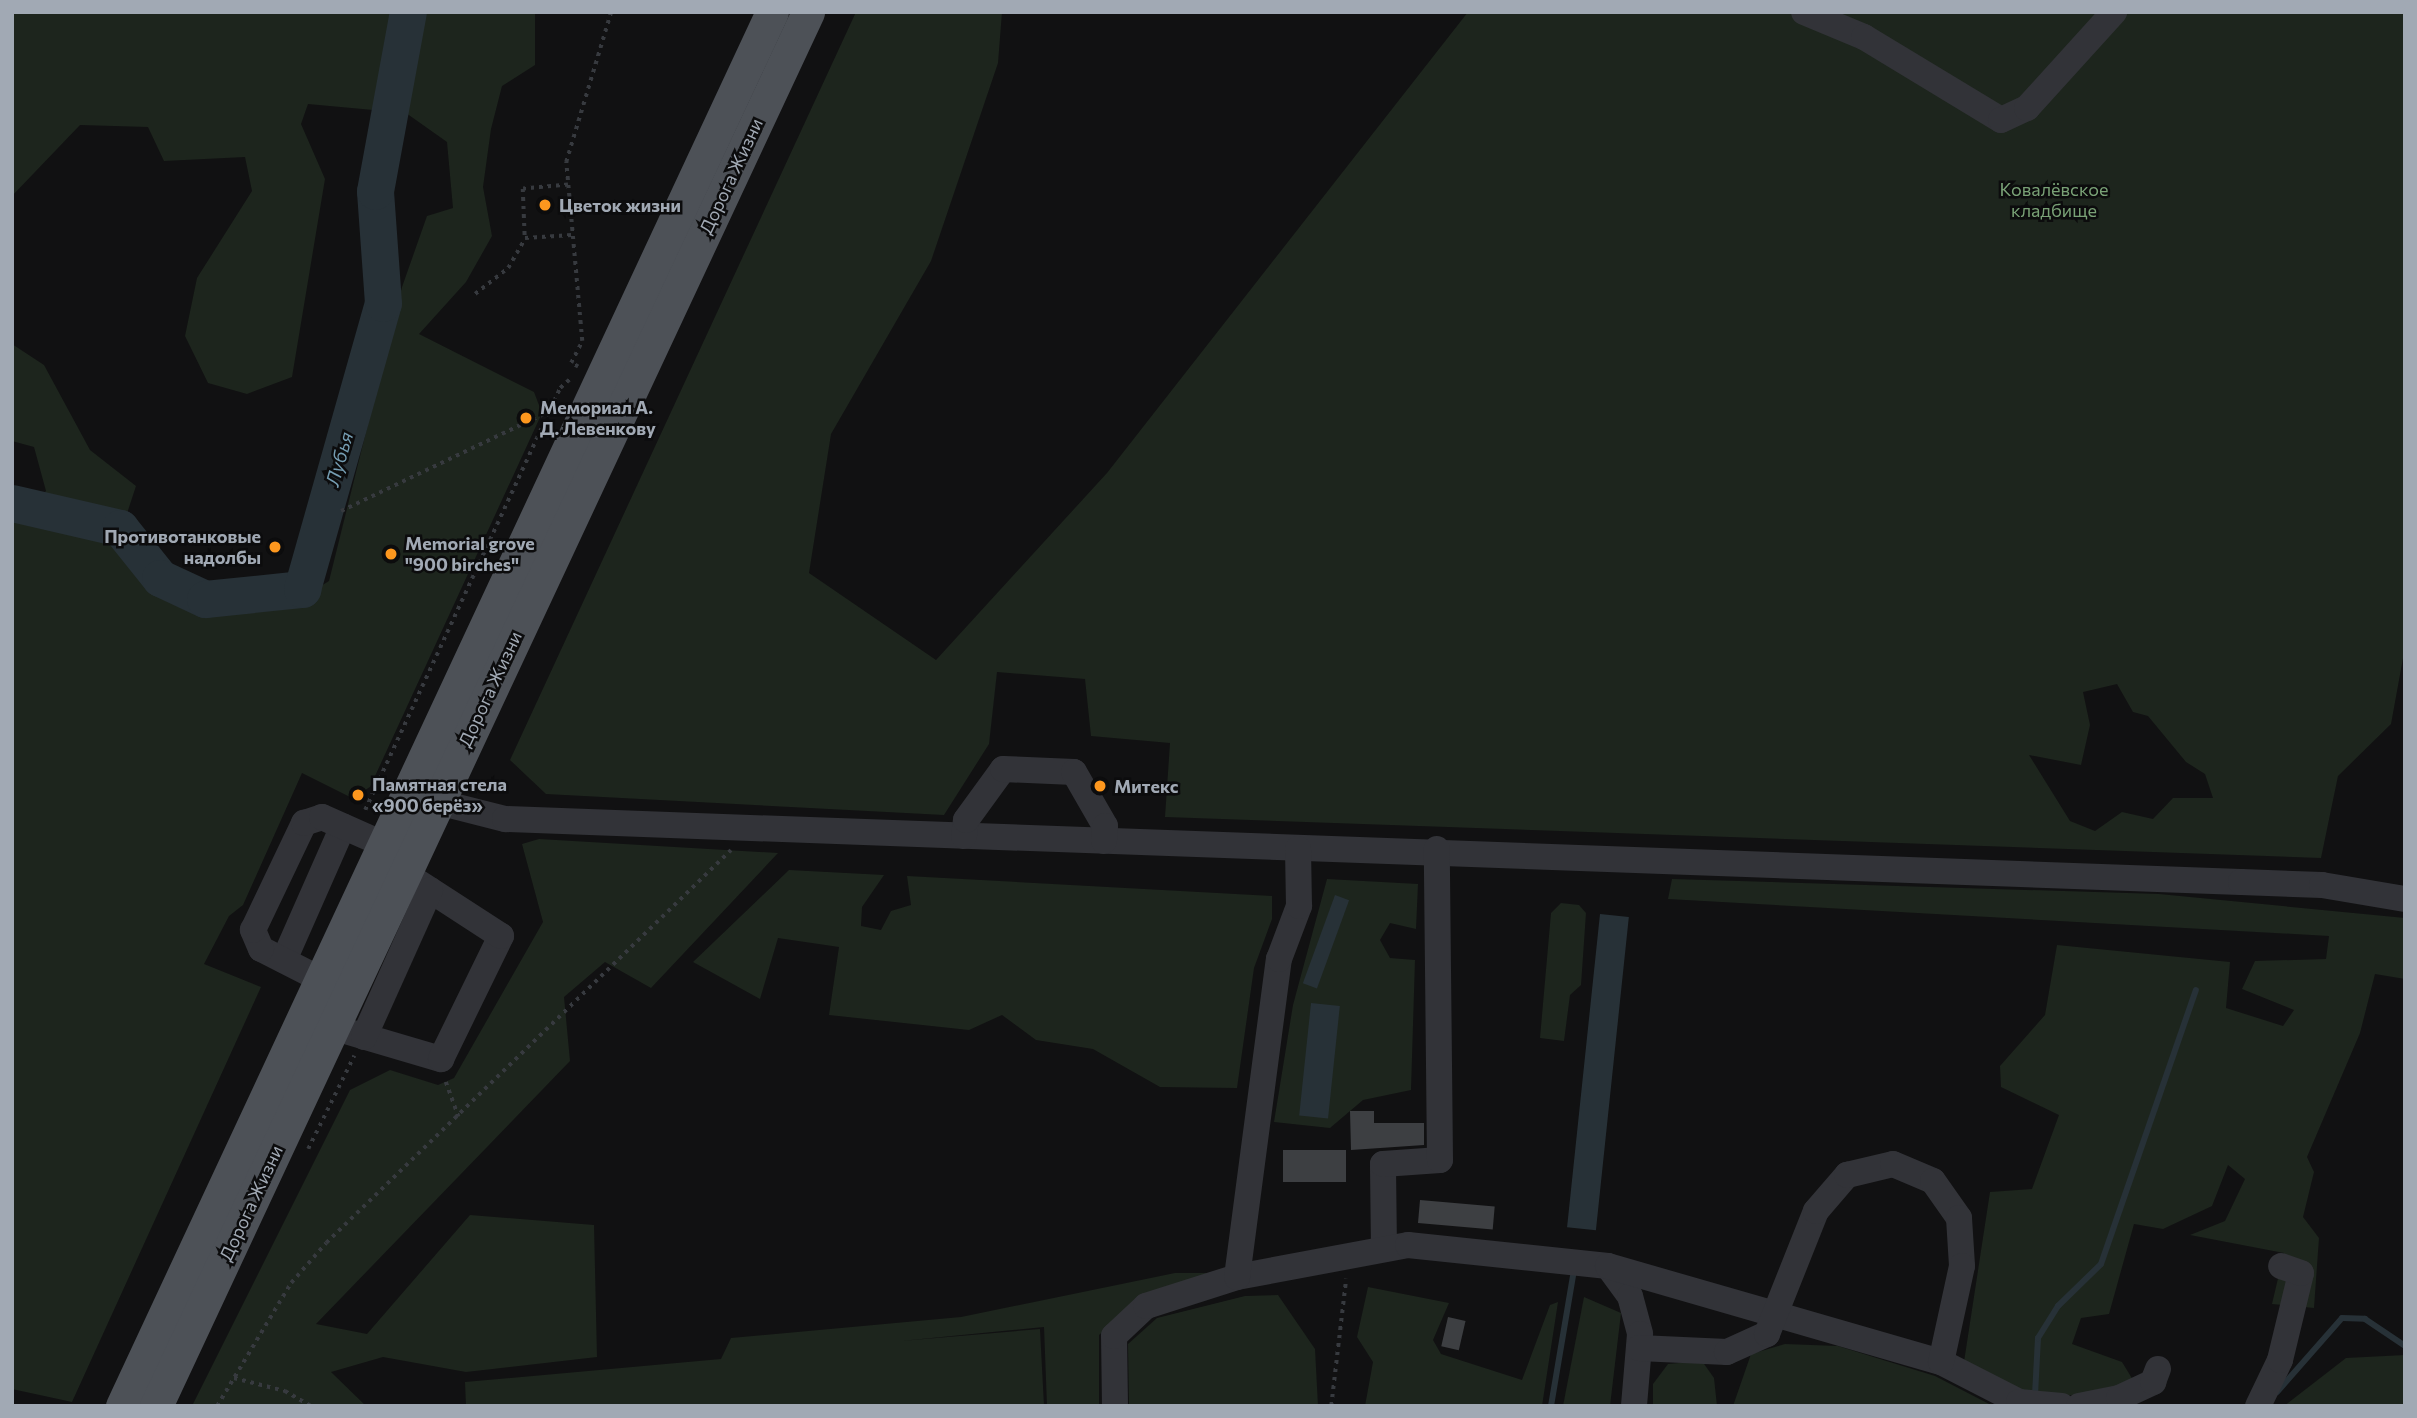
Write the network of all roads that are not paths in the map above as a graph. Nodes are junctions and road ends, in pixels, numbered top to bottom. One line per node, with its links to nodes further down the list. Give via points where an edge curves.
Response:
1 (772, 12): 5 (main road, Дорога Жизни)
2 (808, 12): 5 (main road, Дорога Жизни)
3 (1804, 12): 4 (street, via 1864,37 2001,120 2027,107)
4 (2125, 14)
5 (422, 798): 6 (main road, Дорога Жизни); 7 (street, via 505,819); 11 (main road, Дорога Жизни)
6 (360, 834): 13 (street); 13 (street, via 322,817 304,823 253,930 261,949); 14 (main road, Дорога Жизни)
7 (964, 836): 8 (street); 8 (street, via 966,820 1003,769 1074,772 1105,826)
8 (1104, 841): 9 (street)
9 (1298, 849): 10 (street); 20 (street, via 1300,906 1279,959)
10 (1437, 849): 12 (street, via 2322,885); 17 (street, via 1440,1160 1382,1164)
11 (417, 881): 15 (main road, Дорога Жизни); 16 (street); 16 (street, via 501,936 441,1059)
12 (2405, 899)
13 (284, 960): 14 (street)
14 (320, 979): 25 (main road, Дорога Жизни)
15 (332, 1027): 16 (street); 26 (main road, Дорога Жизни)
16 (364, 1037)
17 (1384, 1249): 18 (street, via 1408,1245); 20 (street)
18 (1608, 1266): 21 (street); 22 (street, via 1630,1296)
19 (2281, 1266): 31 (street, via 2301,1273 2280,1360)
20 (1237, 1277): 27 (street, via 1146,1306 1114,1336)
21 (1776, 1313): 22 (street, via 1767,1334 1727,1352); 23 (street); 23 (street, via 1816,1210 1847,1175 1894,1164 1933,1181 1959,1218 1962,1266)
22 (1639, 1348): 28 (street)
23 (1941, 1362): 29 (street, via 2019,1402)
24 (2158, 1369): 30 (street, via 2153,1382 2119,1398)
25 (122, 1406)
26 (156, 1406)
27 (1115, 1406)
28 (1634, 1406)
29 (2062, 1406)
30 (2079, 1406)
31 (2258, 1406)

